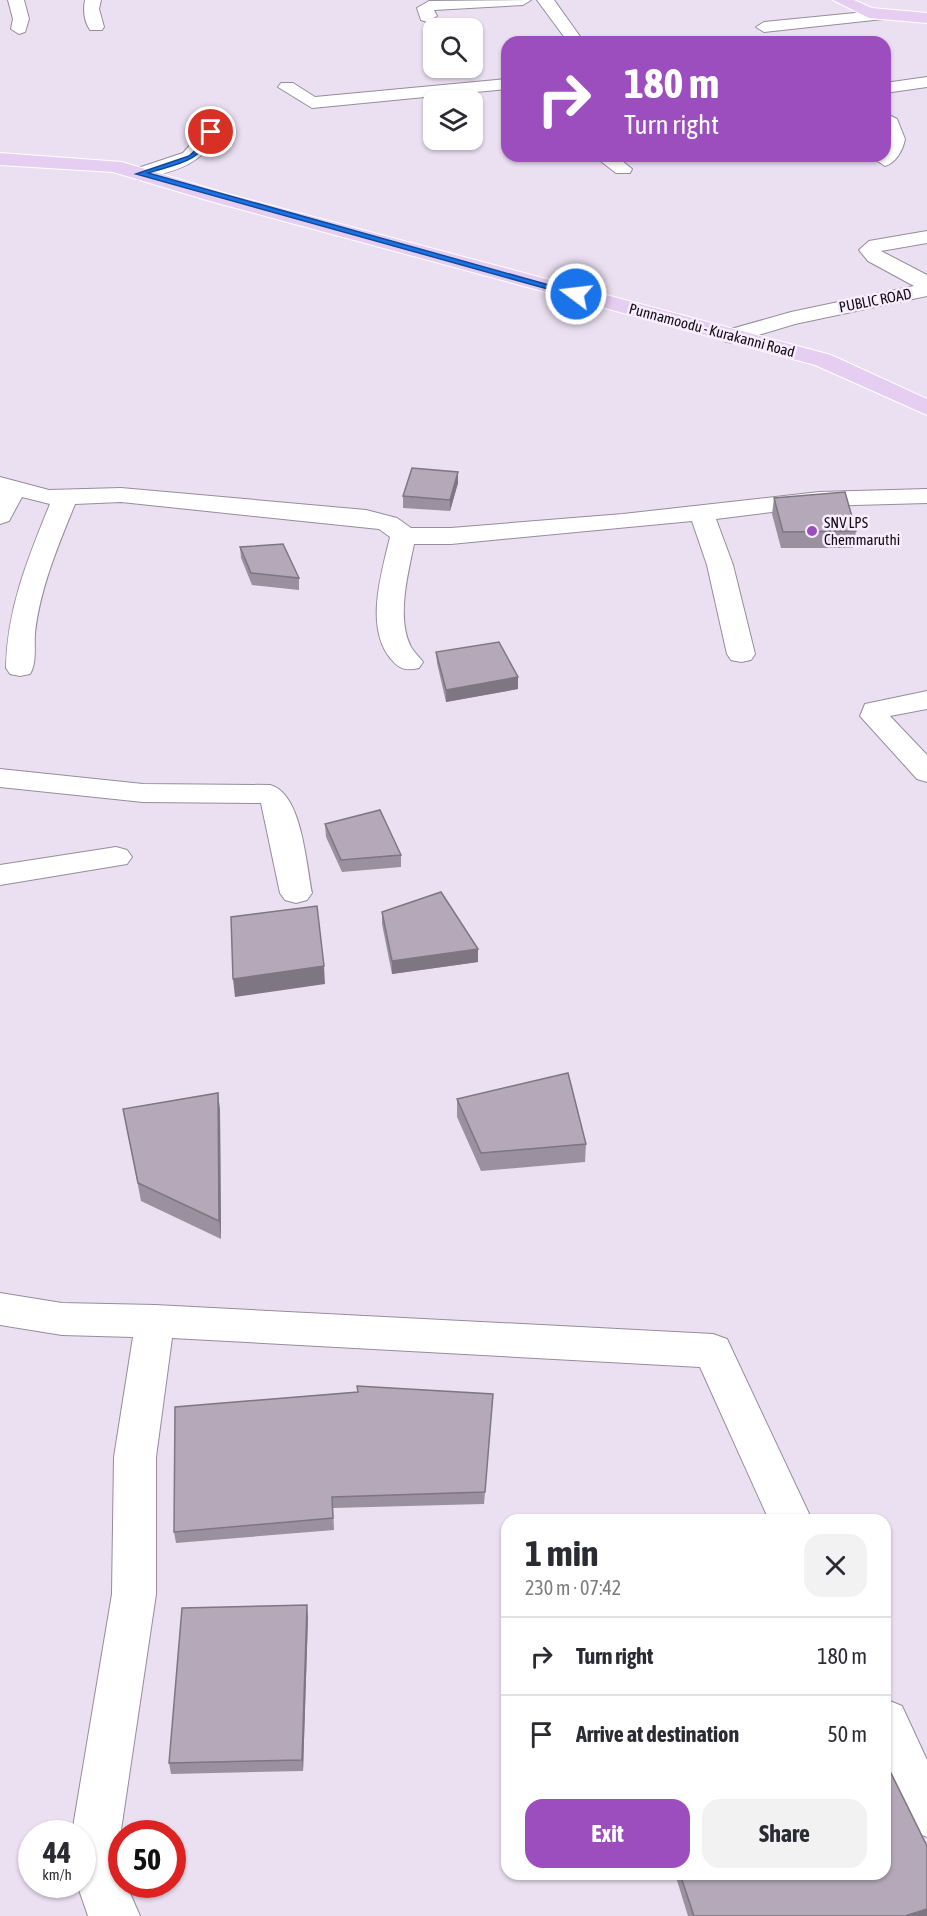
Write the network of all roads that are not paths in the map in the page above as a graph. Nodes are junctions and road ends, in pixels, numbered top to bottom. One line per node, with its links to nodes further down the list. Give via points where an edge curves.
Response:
1 (16, 0): 11 (street, via 21,19)
2 (93, 0): 9 (street)
3 (523, 0): 7 (street, via 429,6 425,8)
4 (545, 0): 12 (street)
5 (841, 0): 6 (main road, via 858,9)
6 (886, 15): 8 (main road); 10 (street)
7 (427, 17)
8 (927, 18)
9 (96, 27)
10 (764, 27)
11 (18, 29)
12 (572, 36)
13 (927, 82): 16 (street)
14 (501, 85): 15 (street, via 312,104)
15 (288, 87)
16 (891, 87)
17 (891, 123): 19 (street, via 898,136)
18 (211, 132): 23 (street, via 191,157)
19 (891, 153)
20 (0, 159): 23 (main road, Punnamoodu - Kurakanni Road, via 104,165)
21 (612, 162): 22 (street)
22 (623, 169)
23 (140, 174): 25 (main road, Punnamoodu - Kurakanni Road)
24 (927, 237): 25 (street, PUBLIC ROAD, via 876,245 869,250 875,257 920,279 926,286 922,291 791,318)
25 (732, 336): 26 (main road, Punnamoodu - Kurakanni Road, via 823,360)
26 (927, 408)
27 (7, 486): 29 (street); 31 (street)
28 (927, 496): 30 (street, via 819,499)
29 (65, 498): 32 (street, via 121,495 332,514 388,523); 35 (street, via 23,612 18,640)
30 (702, 513): 32 (street, via 497,533); 33 (street, via 720,565)
31 (0, 516)
32 (403, 534): 34 (street, via 391,614 398,652)
33 (741, 654)
34 (409, 662)
35 (20, 668)
36 (927, 700): 37 (street, via 882,706 874,716)
37 (927, 773)
38 (0, 778): 41 (street, via 143,793 270,794 279,806)
39 (116, 857): 40 (street)
40 (0, 875)
41 (296, 893)
42 (0, 1309): 43 (street, via 62,1319)
43 (155, 1321): 44 (street, via 714,1351); 47 (street, via 135,1456 134,1594 96,1837 97,1873 104,1899)
44 (788, 1514)
45 (891, 1735): 46 (street)
46 (927, 1813)
47 (116, 1916)

